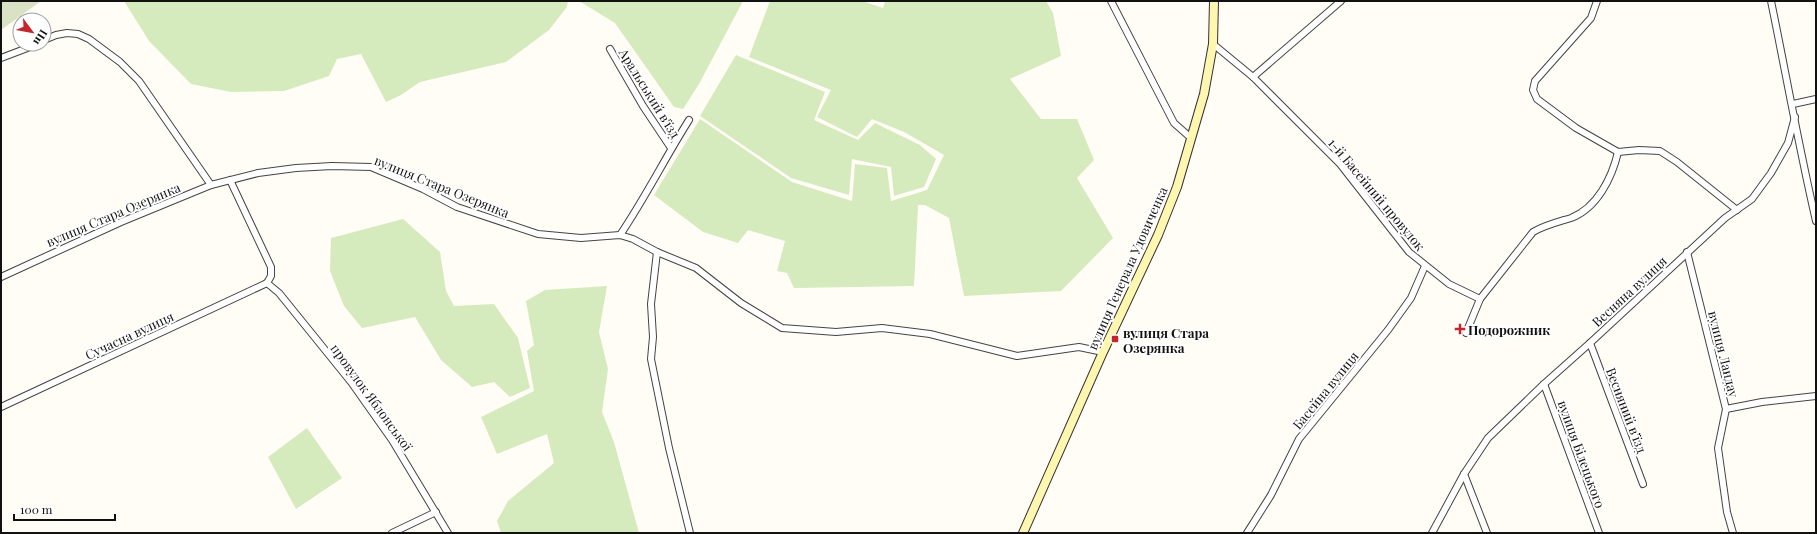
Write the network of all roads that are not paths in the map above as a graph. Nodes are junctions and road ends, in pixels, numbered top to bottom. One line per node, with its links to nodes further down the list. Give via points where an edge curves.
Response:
1 (1111, 1): 16 (street, via 1174,124)
2 (1214, 1): 7 (main road, вулиця Генерала Удовиченка)
3 (1341, 1): 11 (street)
4 (1597, 1): 18 (street, via 1591,18 1536,81 1533,90 1540,102 1576,128)
5 (1771, 1): 13 (street)
6 (52, 37): 20 (street, via 67,33 78,34 120,62 139,81)
7 (1213, 44): 11 (street, 1-й Басейний провулок); 16 (main road, вулиця Генерала Удовиченка, via 1204,94)
8 (610, 49): 17 (street, Аральський в'їзд, via 642,106)
9 (17, 52): 10 (street)
10 (1, 58)
11 (1253, 76): 26 (street, 1-й Басейний провулок, via 1340,164 1409,252)
12 (1816, 99): 13 (street)
13 (1793, 104): 14 (street)
14 (1795, 117): 21 (street, Весняна вулиця, via 1788,143 1771,173 1752,199); 22 (street)
15 (689, 120): 17 (street)
16 (1191, 138): 32 (main road, вулиця Генерала Удовиченка, via 1177,187 1158,235)
17 (671, 148): 23 (street)
18 (1618, 152): 21 (street, via 1660,151); 29 (street, via 1606,184 1592,205 1572,217 1543,226 1533,232)
19 (230, 180): 20 (street, вулиця Стара Озерянка); 23 (street, вулиця Стара Озерянка, via 296,168 371,167 457,207 538,234 581,238); 28 (street, via 271,267 271,276)
20 (211, 185): 27 (street, вулиця Стара Озерянка, via 121,222)
21 (1737, 210): 25 (street, Весняна вулиця)
22 (1816, 221)
23 (620, 235): 24 (street, вулиця Стара Озерянка)
24 (657, 252): 32 (street, вулиця Стара Озерянка, via 696,268 741,303 782,328 836,332 882,328 930,334 1017,356 1079,347); 42 (street, via 651,304 651,359)
25 (1687, 252): 31 (street, Весняна вулиця); 36 (street, вулиця Ландау)
26 (1425, 266): 29 (street, 1-й Басейний провулок, via 1449,284); 44 (street, Басейна вулиця, via 1411,298 1388,330 1299,439 1271,494)
27 (1, 277)
28 (267, 283): 35 (street, Сучасна вулиця); 39 (street, провулок Яблонської, via 280,293 351,382 392,440)
29 (1480, 299): 30 (street)
30 (1466, 333)
31 (1590, 343): 33 (street, Весняна вулиця); 38 (street, Весняний вʼїзд)
32 (1103, 352): 43 (main road, вулиця Генерала Удовиченка)
33 (1544, 384): 37 (street, Весняна вулиця, via 1488,438); 47 (street, вулиця Білецького)
34 (1816, 396): 36 (street)
35 (1, 407)
36 (1726, 409): 48 (street, вулиця Ландау, via 1718,448 1727,512)
37 (1464, 474): 45 (street, Весняна вулиця); 46 (street)
38 (1643, 484)
39 (436, 512): 40 (street); 41 (street, провулок Яблонської)
40 (392, 533)
41 (448, 533)
42 (690, 533)
43 (1023, 533)
44 (1246, 533)
45 (1432, 533)
46 (1487, 533)
47 (1599, 533)
48 (1733, 533)

